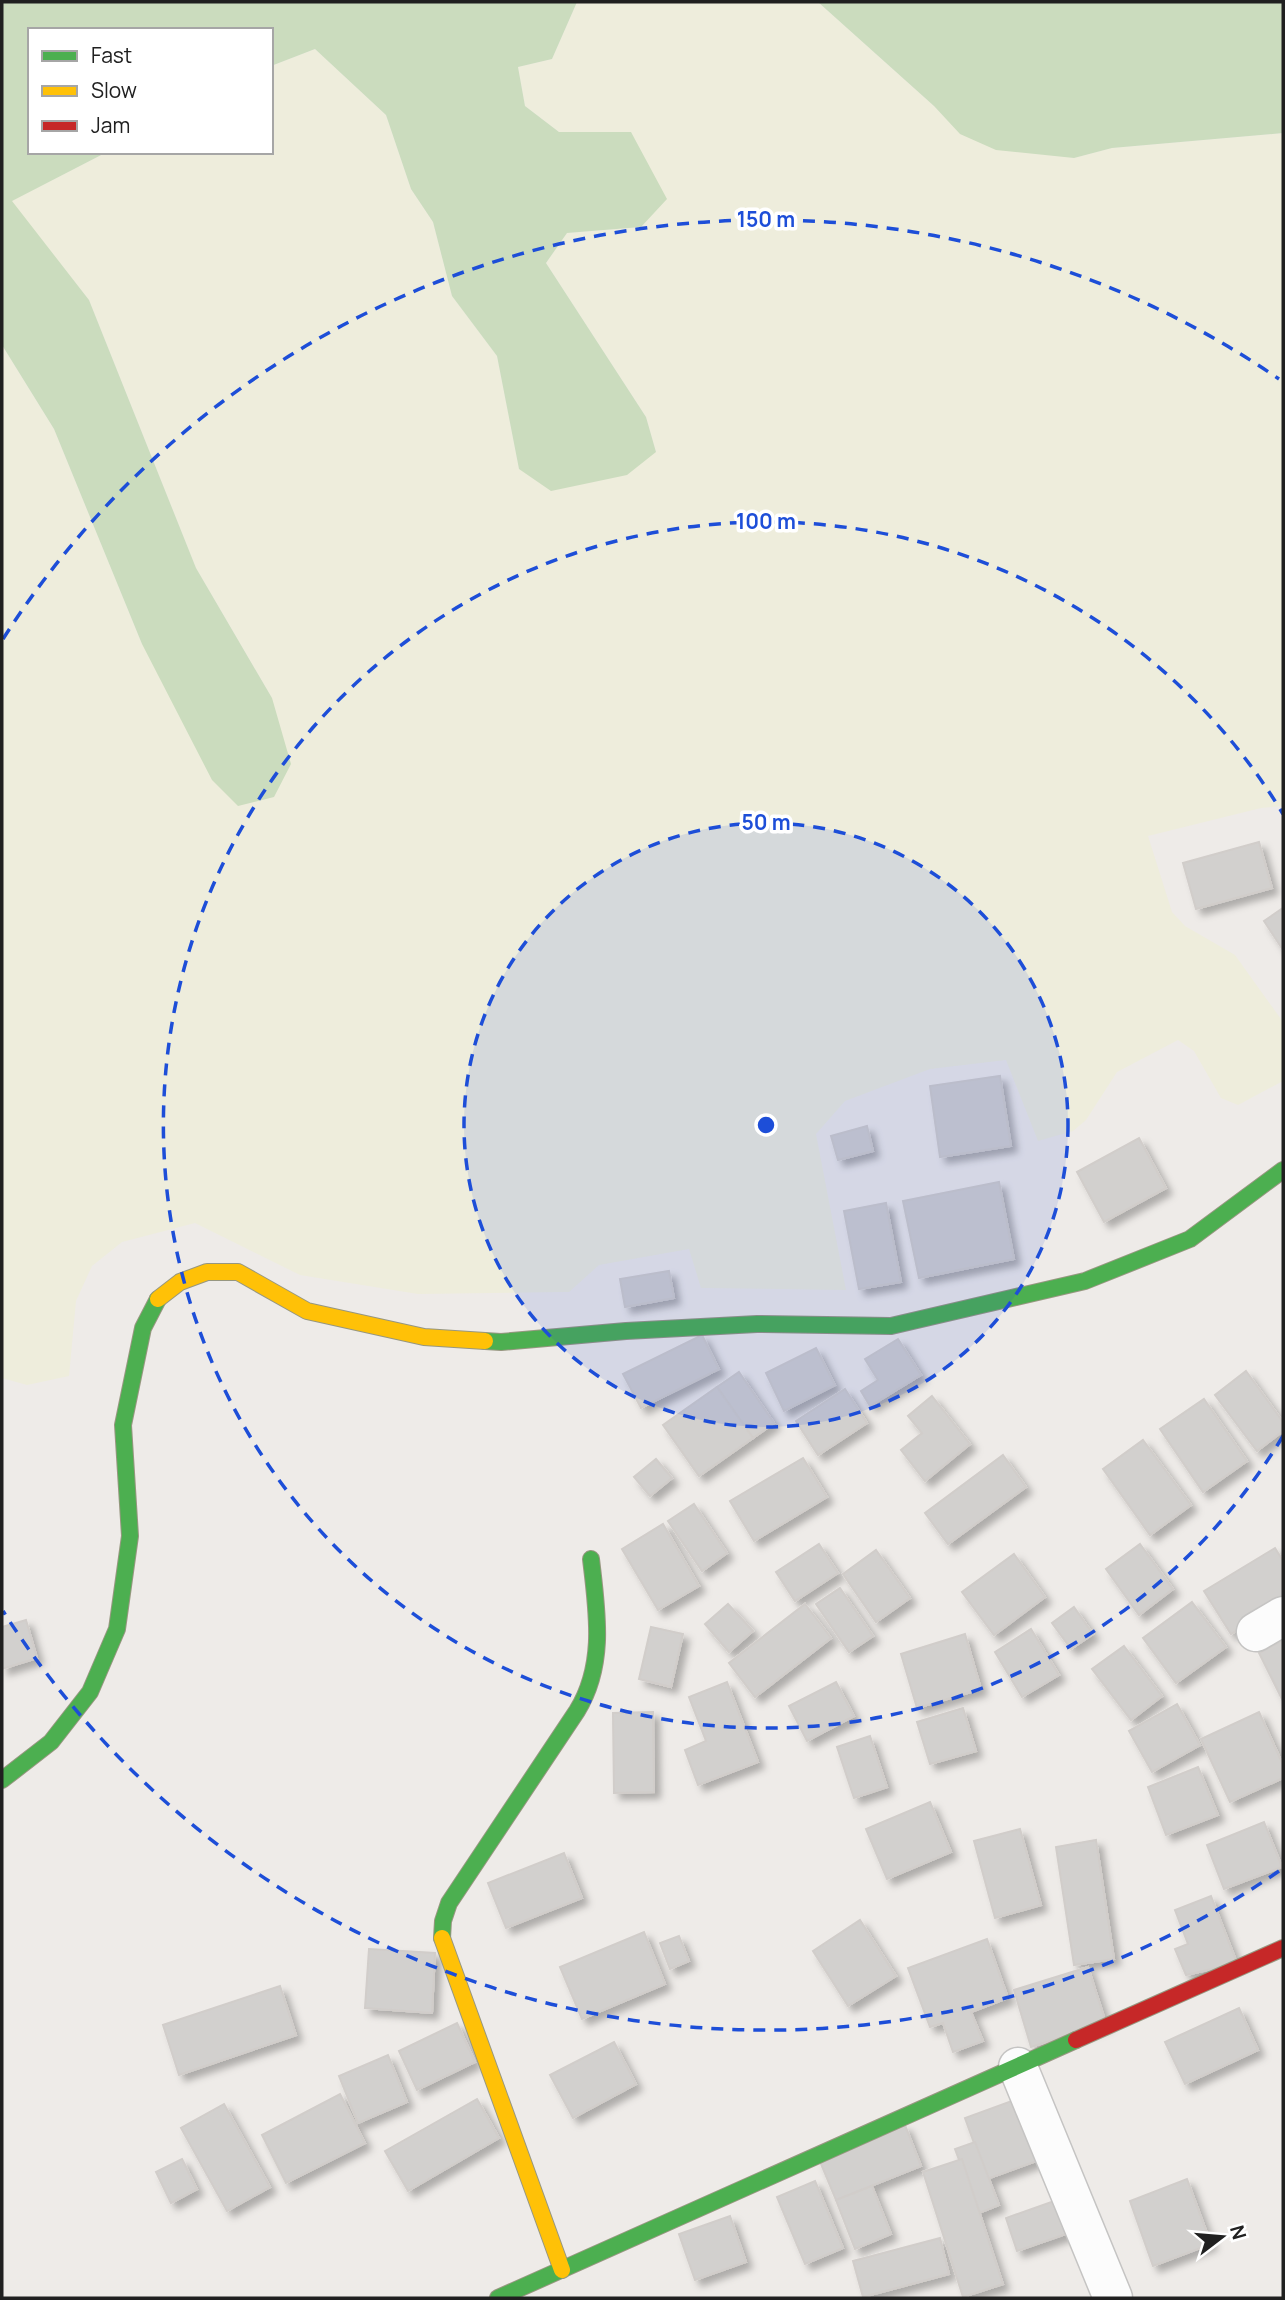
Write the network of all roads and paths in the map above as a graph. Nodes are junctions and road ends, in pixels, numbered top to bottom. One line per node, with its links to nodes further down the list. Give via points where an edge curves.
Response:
1 (1283, 1170): 3 (street, via 1190,1239 1085,1281 891,1326 757,1324 501,1342 424,1337 307,1311 238,1272 207,1272 180,1282 159,1298 143,1328 123,1425 130,1536 117,1629 90,1692 51,1742)
2 (591, 1559): 6 (street, via 598,1634 590,1686 578,1711 449,1903 442,1940)
3 (2, 1780)
4 (1283, 1948): 5 (street)
5 (1018, 2067): 6 (street); 8 (street)
6 (562, 2270): 7 (street)
7 (498, 2298)
8 (1112, 2298)

